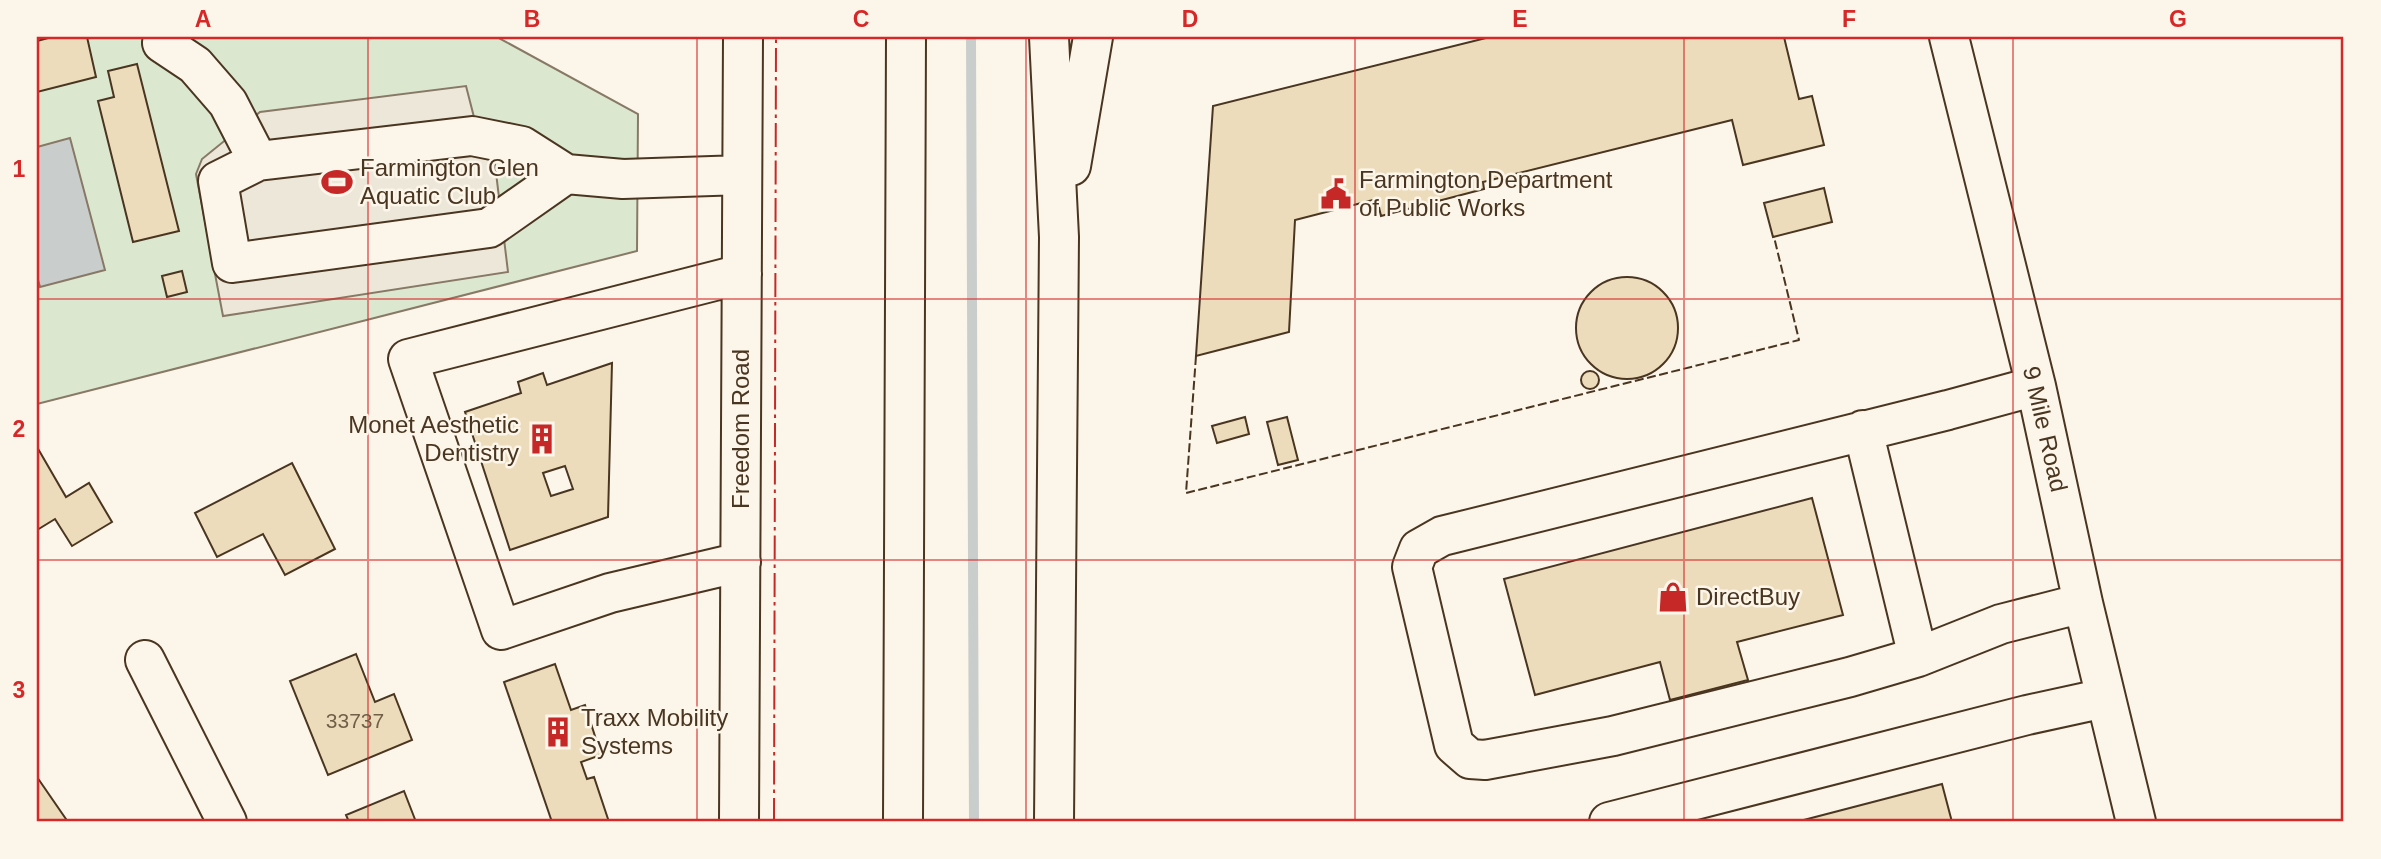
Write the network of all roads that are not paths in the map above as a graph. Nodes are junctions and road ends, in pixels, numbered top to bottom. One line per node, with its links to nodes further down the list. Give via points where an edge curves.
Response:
1 (743, 37): 9 (main road, Freedom Road)
2 (905, 37): 21 (main road)
3 (1049, 37): 10 (main road)
4 (1093, 37): 10 (main road)
5 (1949, 37): 12 (main road, 9 Mile Road)
6 (162, 43): 7 (main road, via 195,65 228,103)
7 (258, 161): 8 (main road, via 472,136 522,145); 8 (main road, via 218,181 232,262 489,228)
8 (566, 174): 9 (main road, via 622,179)
9 (743, 175): 11 (main road, Freedom Road)
10 (1059, 237): 22 (main road)
11 (742, 274): 14 (main road, Freedom Road); 14 (main road, via 408,359 501,631 610,593)
12 (2036, 386): 13 (main road); 15 (main road, 9 Mile Road)
13 (1863, 430): 16 (main road); 16 (main road, via 1442,536 1419,549 1412,566 1454,745 1470,760 1485,760 1613,736)
14 (741, 562): 20 (main road, Freedom Road)
15 (2083, 603): 16 (main road, via 2001,624); 18 (main road, 9 Mile Road)
16 (1918, 657)
17 (145, 660): 19 (main road)
18 (2105, 698): 23 (main road); 24 (main road, 9 Mile Road)
19 (227, 822)
20 (739, 822)
21 (903, 822)
22 (1054, 822)
23 (1609, 822)
24 (2136, 822)

